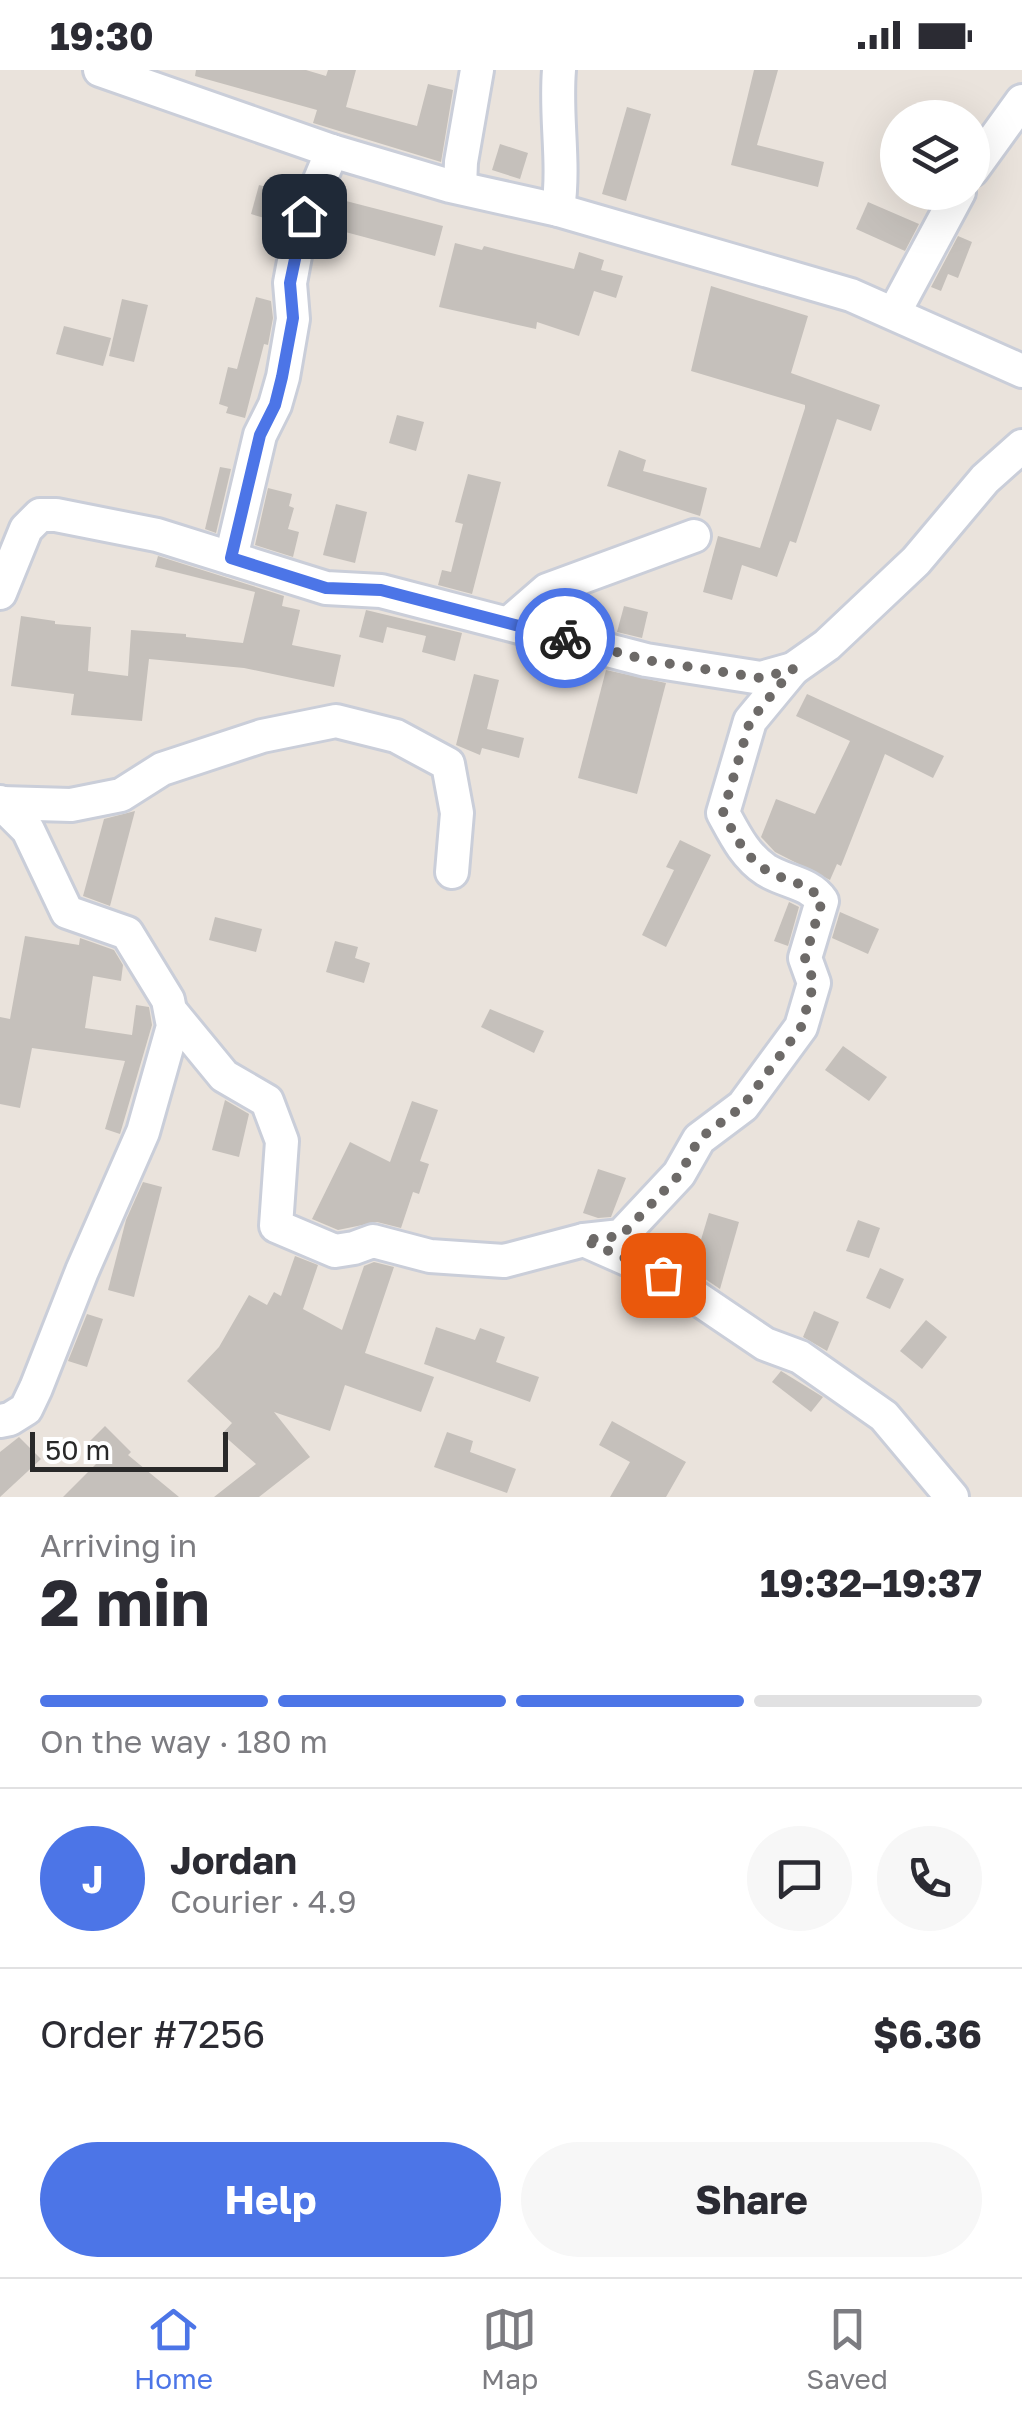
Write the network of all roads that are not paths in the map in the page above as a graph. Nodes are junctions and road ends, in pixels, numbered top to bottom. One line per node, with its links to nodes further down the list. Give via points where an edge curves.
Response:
1 (100, 70): 6 (street)
2 (477, 70): 7 (street)
3 (559, 70): 8 (street)
4 (1022, 101): 5 (street)
5 (990, 145)
6 (332, 151): 7 (street); 14 (street, via 296,245 282,377 260,435)
7 (460, 187): 8 (street)
8 (558, 210): 10 (street)
9 (948, 210): 10 (street)
10 (894, 313): 11 (street)
11 (1022, 370)
12 (1022, 446): 17 (street, via 916,561)
13 (694, 536): 16 (street, via 547,590)
14 (231, 558): 15 (street, via 157,535 40,515 26,529); 16 (street, via 326,588 381,590)
15 (0, 592)
16 (509, 623): 17 (street, via 646,660 761,678)
17 (793, 669): 21 (street, via 750,721 723,813 746,854 822,901 805,958 814,983 801,1027 743,1106 699,1139 680,1174 621,1236)
18 (1, 802): 19 (street, via 71,805 122,795 162,769 262,736 336,721 396,736 448,764 457,813); 20 (street, via 28,830 66,912 126,933)
19 (452, 872)
20 (173, 1014): 21 (street, via 224,1076 267,1101 282,1141 276,1226 335,1250 373,1240 430,1256 504,1262); 22 (street, via 143,1132 36,1388 26,1409)
21 (584, 1240): 23 (street, via 663,1275 765,1344 800,1357 884,1416)
22 (0, 1420)
23 (952, 1497)

